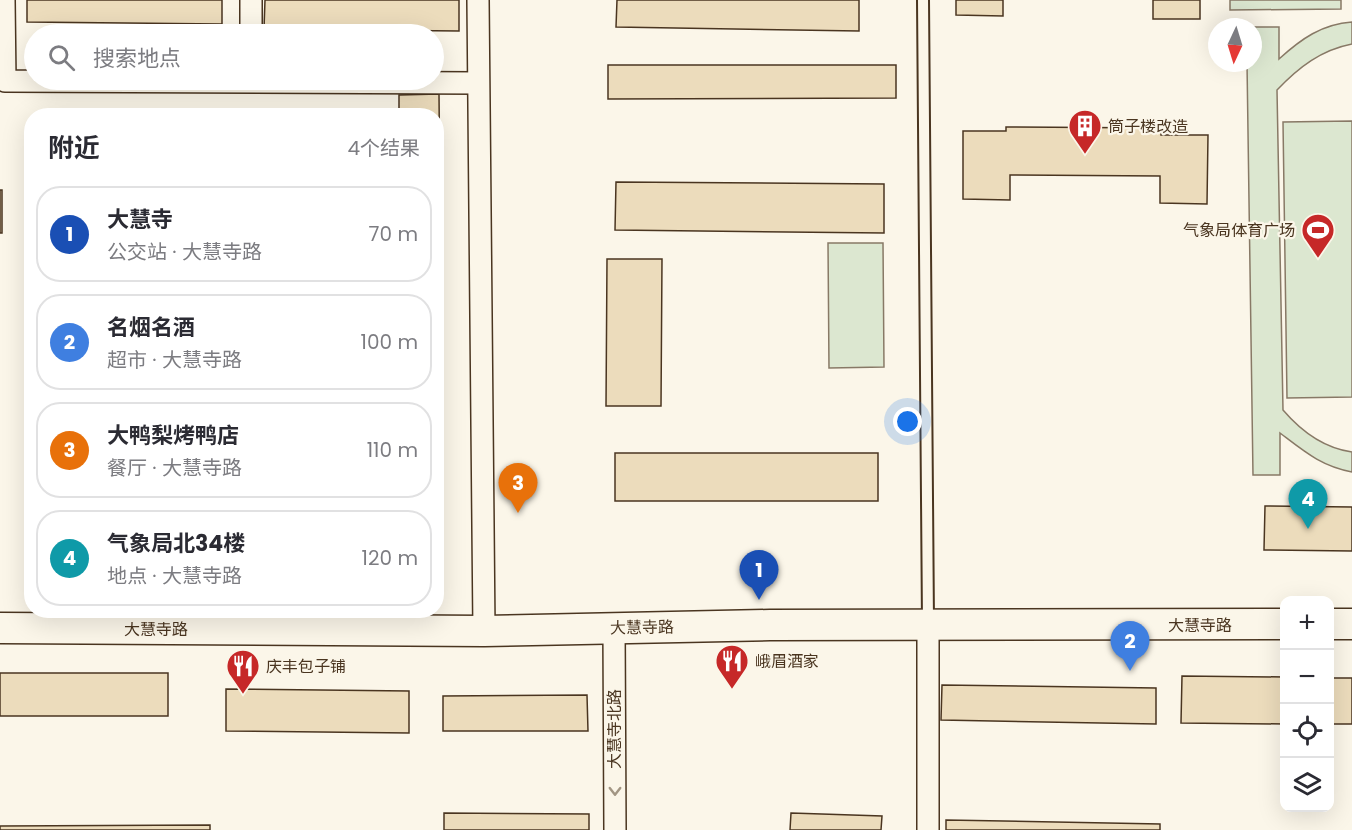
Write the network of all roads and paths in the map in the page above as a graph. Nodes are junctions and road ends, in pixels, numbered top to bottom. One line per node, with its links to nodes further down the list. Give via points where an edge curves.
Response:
1 (4, 0): 6 (street)
2 (251, 0): 5 (street)
3 (478, 0): 9 (street)
4 (923, 0): 13 (lane)
5 (251, 24)
6 (2, 81): 7 (street)
7 (24, 81)
8 (444, 83): 9 (street)
9 (478, 83): 16 (street)
10 (1280, 624): 13 (street, 大慧寺路)
11 (1334, 624): 12 (street)
12 (1352, 624)
13 (928, 626): 15 (street, 大慧寺路); 18 (street)
14 (0, 628): 16 (street, 大慧寺路)
15 (614, 628): 16 (street, 大慧寺路); 17 (street, 大慧寺北路, one-way to 17)
16 (484, 631)
17 (615, 830)
18 (928, 830)

